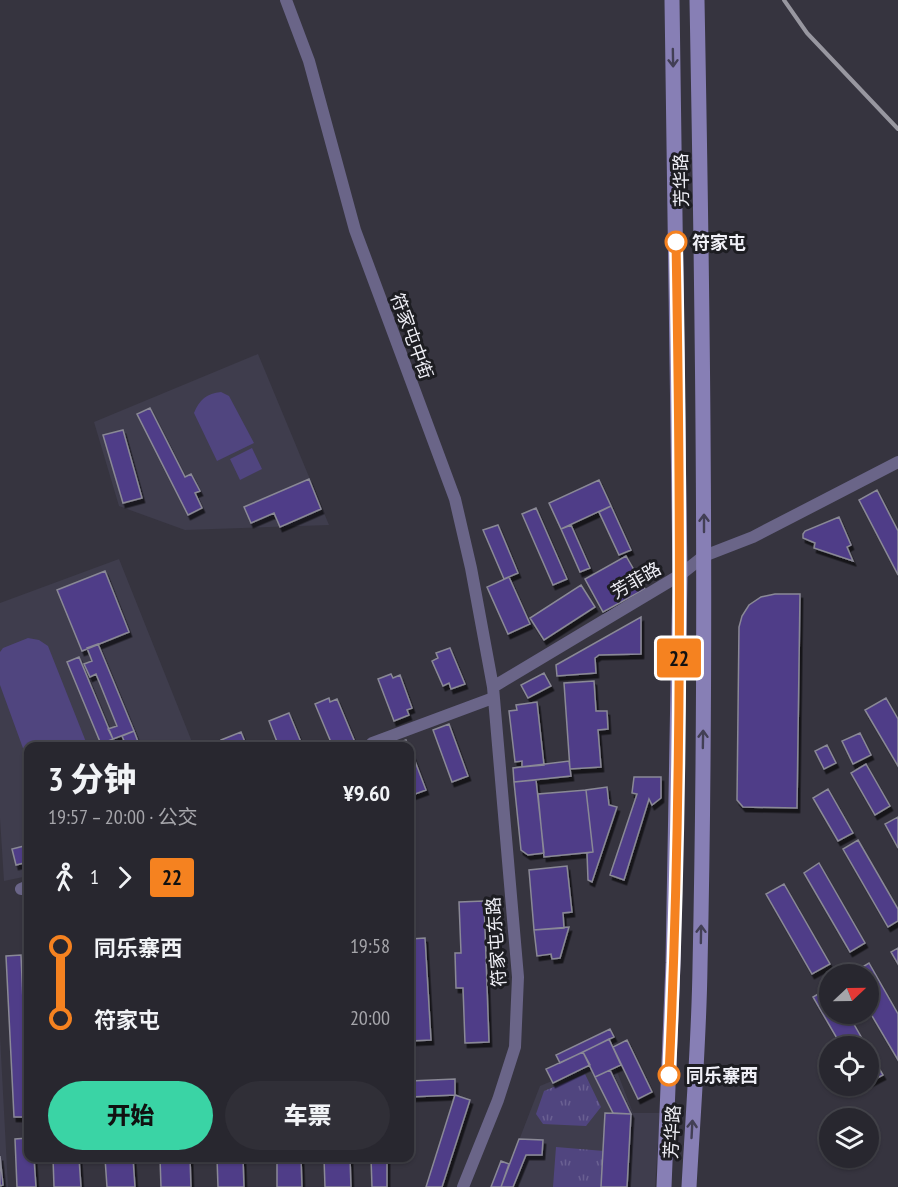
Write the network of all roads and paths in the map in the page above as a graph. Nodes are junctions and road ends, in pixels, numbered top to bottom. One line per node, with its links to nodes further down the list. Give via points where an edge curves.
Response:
1 (286, 0): 7 (street, 符家屯中街, via 309,61 355,230 455,499)
2 (672, 0): 6 (main road, 芳华路, one-way to 6)
3 (697, 0): 5 (main road, 芳华路, one-way to 3)
4 (898, 462): 5 (street, 芳菲路, via 753,537)
5 (704, 556): 6 (street, 芳菲路); 11 (main road, 芳华路, one-way to 5, via 700,970)
6 (681, 575): 7 (street, 芳菲路); 10 (main road, 芳华路, via 674,963)
7 (493, 692): 8 (street, 芳菲路); 9 (street, 符家屯东路, via 518,977 515,1047)
8 (374, 742)
9 (464, 1187)
10 (664, 1187)
11 (689, 1187)

